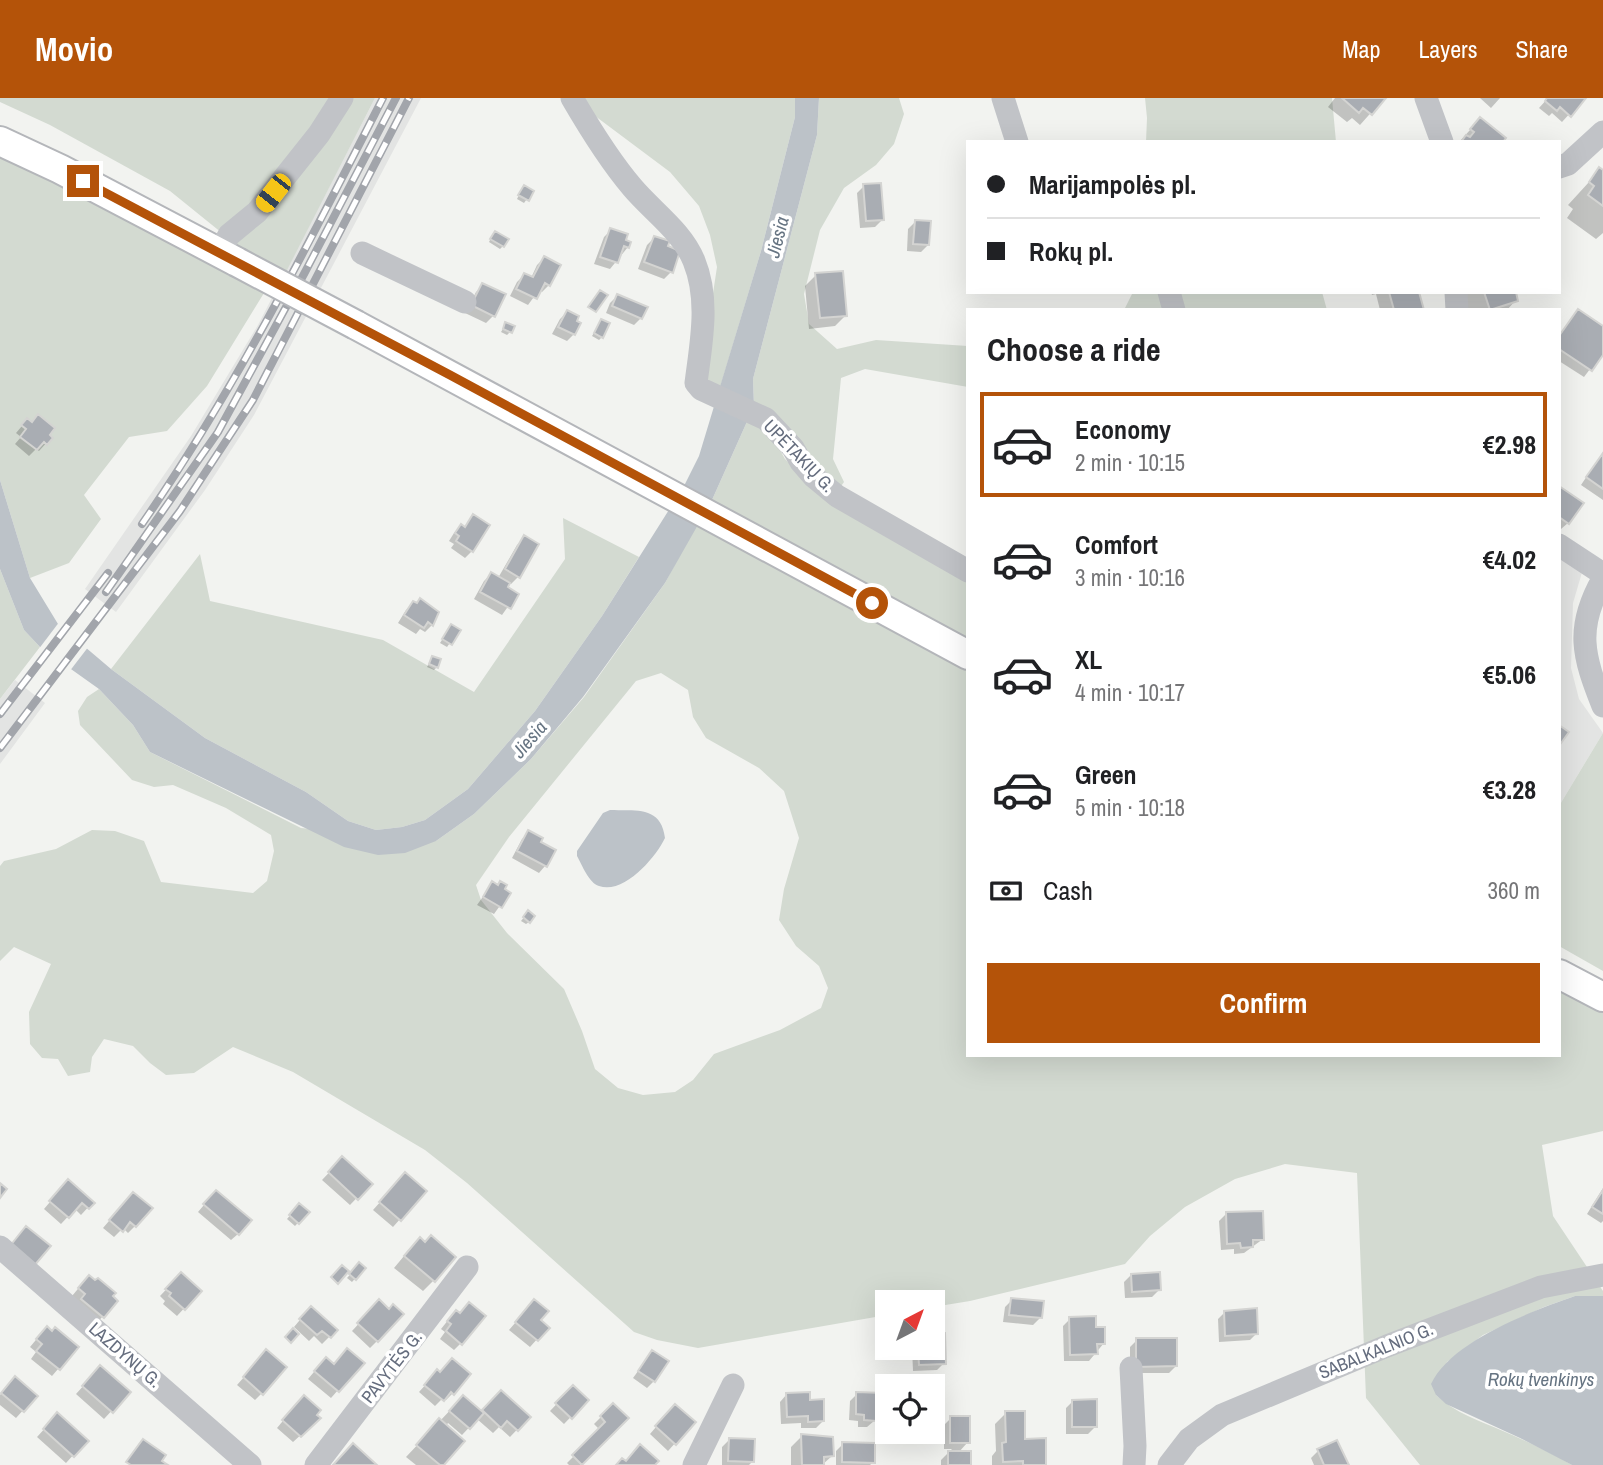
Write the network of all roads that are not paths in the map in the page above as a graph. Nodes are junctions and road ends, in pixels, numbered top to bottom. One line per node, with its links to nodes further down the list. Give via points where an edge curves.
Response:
1 (342, 98): 11 (street, via 257,212 229,235)
2 (572, 98): 14 (street, UPĖTAKIŲ G., via 612,162 676,232 694,260 703,294 696,383 701,389 765,419 814,477 837,496)
3 (1003, 98): 6 (street)
4 (1426, 98): 7 (street)
5 (1603, 132): 9 (street)
6 (1016, 140)
7 (1441, 140)
8 (0, 141): 11 (main road)
9 (1561, 166)
10 (362, 253): 12 (street)
11 (228, 258): 16 (main road, bridge)
12 (465, 302)
13 (1561, 546): 15 (street)
14 (966, 570)
15 (1603, 577): 17 (street, via 1591,600 1585,635 1591,676)
16 (966, 654)
17 (1603, 706)
18 (1561, 975): 19 (main road)
19 (1603, 997)
20 (0, 1247): 25 (street, LAZDYNŲ G.)
21 (467, 1267): 26 (street, PAVYTĖS G.)
22 (1603, 1275): 29 (street, SABALKALNIO G., via 1541,1287 1222,1415 1189,1439)
23 (1131, 1368): 28 (street)
24 (733, 1385): 27 (street)
25 (250, 1465)
26 (316, 1465)
27 (694, 1465)
28 (1134, 1465)
29 (1169, 1465)

